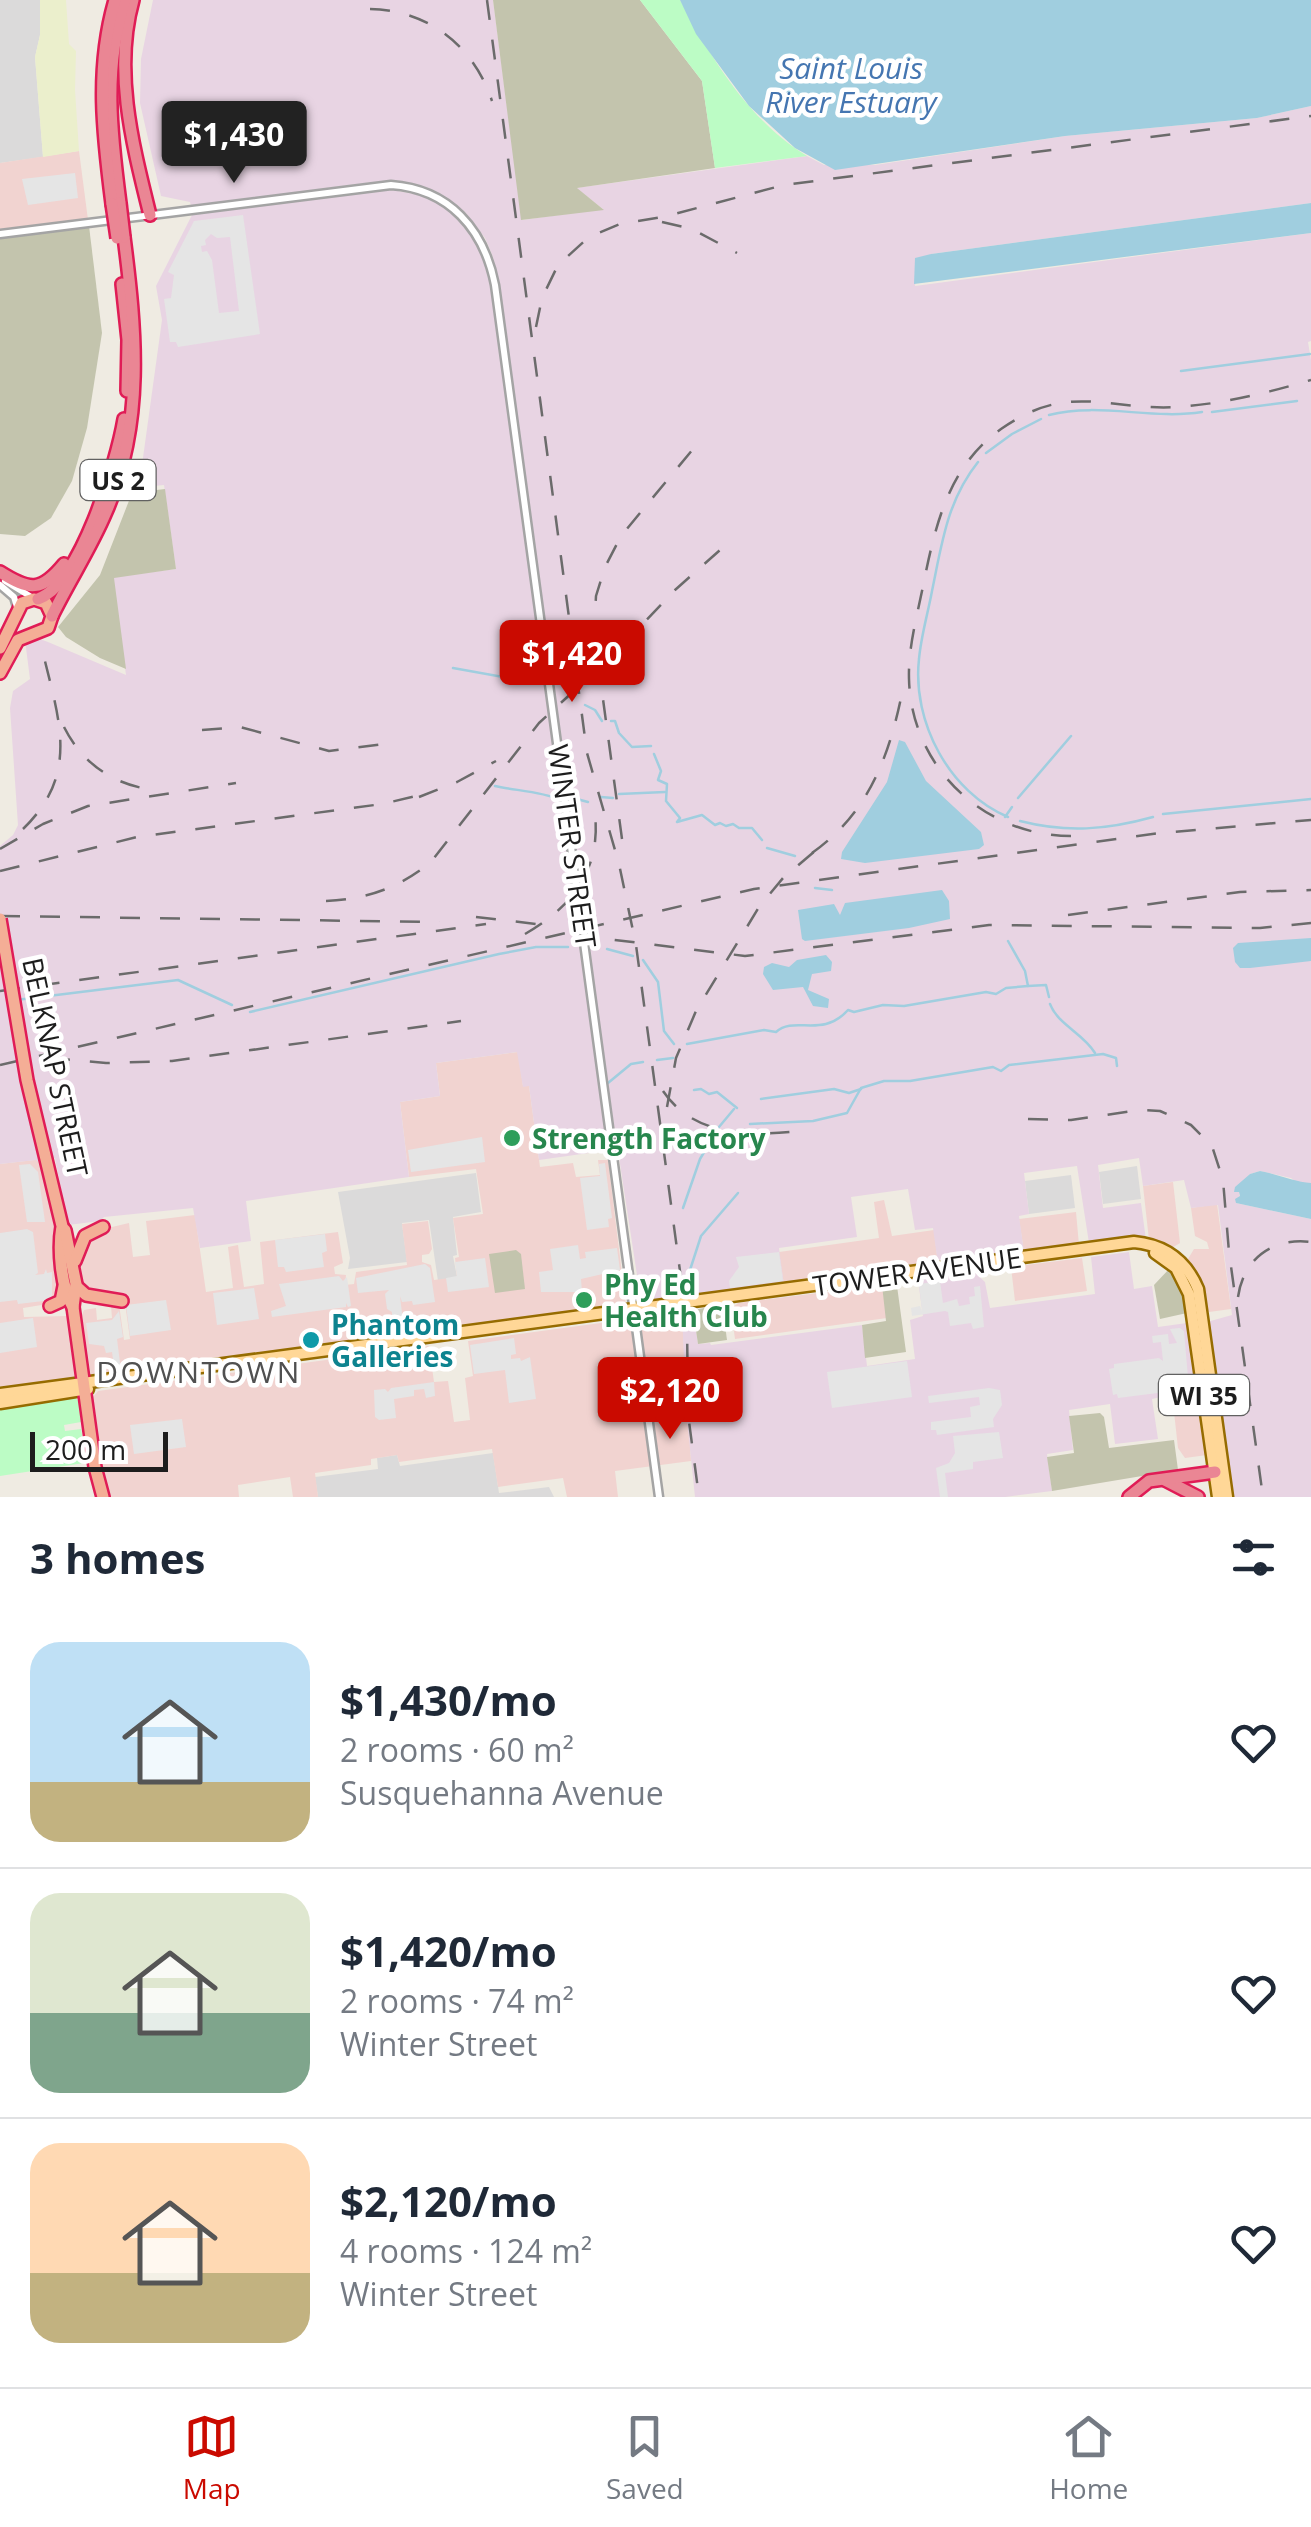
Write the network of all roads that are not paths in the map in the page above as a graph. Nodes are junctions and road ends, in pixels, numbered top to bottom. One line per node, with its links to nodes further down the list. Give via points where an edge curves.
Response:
1 (116, 0): 4 (highway, US 2, via 100,107)
2 (125, 0): 4 (highway, US 2, via 109,86)
3 (132, 0): 5 (highway, via 125,86)
4 (116, 203): 7 (highway, US 2, bridge)
5 (150, 215): 6 (street); 27 (street, WINTER STREET, via 391,185 429,193 454,208 482,241 495,284)
6 (0, 234)
7 (120, 237): 8 (highway, US 2, via 126,404 112,470); 13 (highway, US 2, via 136,368 129,438 108,509)
8 (85, 537): 9 (highway, via 45,584 24,585); 11 (highway, US 2, via 55,590)
9 (0, 574): 11 (street)
10 (0, 585): 12 (street)
11 (36, 599): 12 (highway, US 2); 13 (highway)
12 (17, 612): 14 (highway, via 20,628); 15 (highway)
13 (52, 616): 14 (highway, US 2, via 45,631)
14 (33, 634): 16 (highway, US 2, via 16,642)
15 (0, 648)
16 (0, 673)
17 (0, 919): 18 (highway, BELKNAP STREET, bridge, via 27,1080)
18 (62, 1226): 20 (highway); 22 (highway)
19 (103, 1228): 22 (highway, via 83,1238)
20 (62, 1252): 25 (highway, via 64,1294); 26 (highway)
21 (1175, 1261): 27 (main road, TOWER AVENUE, via 1128,1248); 34 (main road, WI 35, via 1191,1300); 42 (main road, WI 35, via 1194,1278 1201,1298)
22 (74, 1270): 23 (highway)
23 (76, 1284): 24 (highway, via 86,1296); 26 (highway)
24 (122, 1301)
25 (50, 1306)
26 (73, 1307): 30 (highway)
27 (634, 1311): 28 (main road, TOWER AVENUE); 29 (main road, TOWER AVENUE); 38 (street, WINTER STREET)
28 (182, 1370): 29 (main road); 30 (main road, TOWER AVENUE)
29 (158, 1380): 30 (main road, TOWER AVENUE)
30 (84, 1386): 31 (main road, TOWER AVENUE); 32 (main road, TOWER AVENUE); 33 (highway)
31 (0, 1394)
32 (0, 1403)
33 (96, 1467): 36 (highway); 37 (highway)
34 (1215, 1472): 35 (highway); 41 (main road, WI 35)
35 (1161, 1479): 39 (highway, via 1142,1484); 40 (highway)
36 (95, 1497)
37 (103, 1497)
38 (659, 1497)
39 (1130, 1497)
40 (1198, 1497)
41 (1218, 1497)
42 (1227, 1497)

